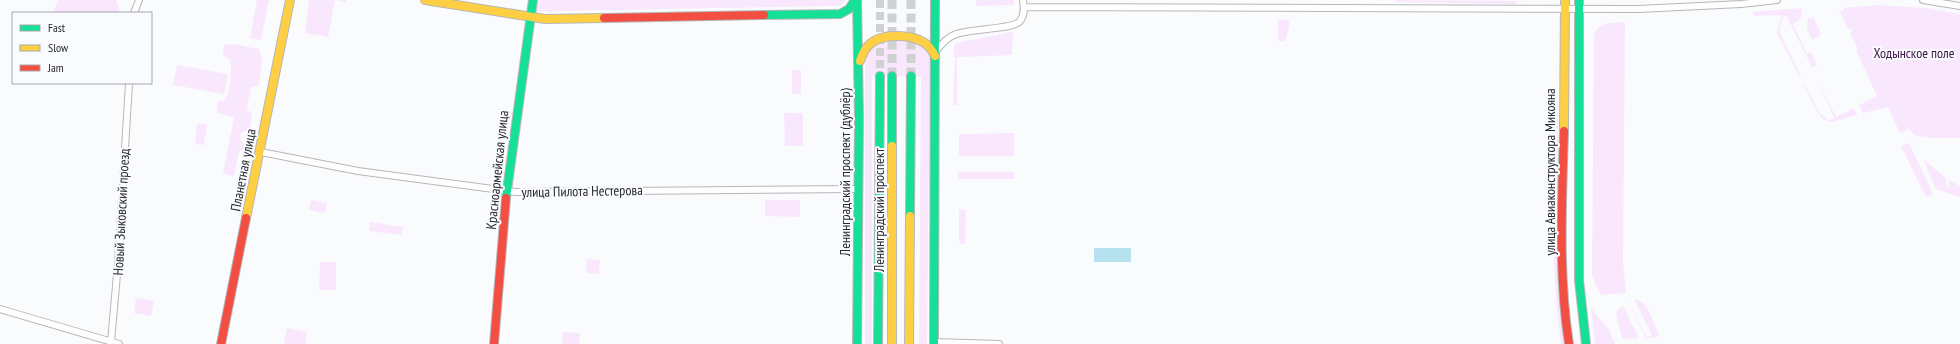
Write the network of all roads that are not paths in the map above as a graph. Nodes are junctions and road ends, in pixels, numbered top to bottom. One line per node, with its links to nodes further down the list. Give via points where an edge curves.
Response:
1 (139, 0): 16 (street)
2 (290, 0): 25 (street, Планетная улица)
3 (425, 0): 17 (street)
4 (532, 0): 17 (street, Красноармейская улица)
5 (856, 0): 17 (street, via 847,12 840,14); 20 (street, Ленинградский проспект (дублёр))
6 (935, 0): 18 (street)
7 (1024, 0): 13 (street)
8 (1565, 0): 14 (street, улица Авиаконструктора Микояна)
9 (1580, 0): 15 (street)
10 (1777, 0): 15 (street, via 1671,8)
11 (1923, 0): 12 (street)
12 (1960, 6)
13 (1024, 7): 14 (street); 18 (street, via 1024,14 1018,23 961,32 947,39)
14 (1565, 9): 15 (street); 39 (street, улица Авиаконструктора Микояна, via 1562,231 1565,321)
15 (1580, 9): 40 (street, via 1579,280)
16 (134, 12)
17 (530, 18): 27 (street, Красноармейская улица)
18 (936, 51): 19 (street)
19 (936, 67): 20 (street, via 935,58 924,42 913,37 884,37 873,40 864,49); 30 (street)
20 (858, 68): 26 (street, Ленинградский проспект (дублёр))
21 (880, 76): 35 (street)
22 (892, 76): 36 (street, Ленинградский проспект)
23 (911, 76): 37 (street)
24 (129, 84): 29 (street, Новый Зыковский проезд)
25 (261, 152): 27 (street, улица Пилота Нестерова, via 358,171); 32 (street, Планетная улица)
26 (858, 189): 27 (street, улица Пилота Нестерова); 34 (street, Ленинградский проспект (дублёр))
27 (506, 190): 33 (street, Красноармейская улица)
28 (0, 309): 29 (street)
29 (111, 342): 31 (street)
30 (934, 343): 38 (street)
31 (119, 344)
32 (221, 344)
33 (494, 344)
34 (857, 344)
35 (878, 344)
36 (892, 344)
37 (909, 344)
38 (999, 344)
39 (1569, 344)
40 (1586, 344)

